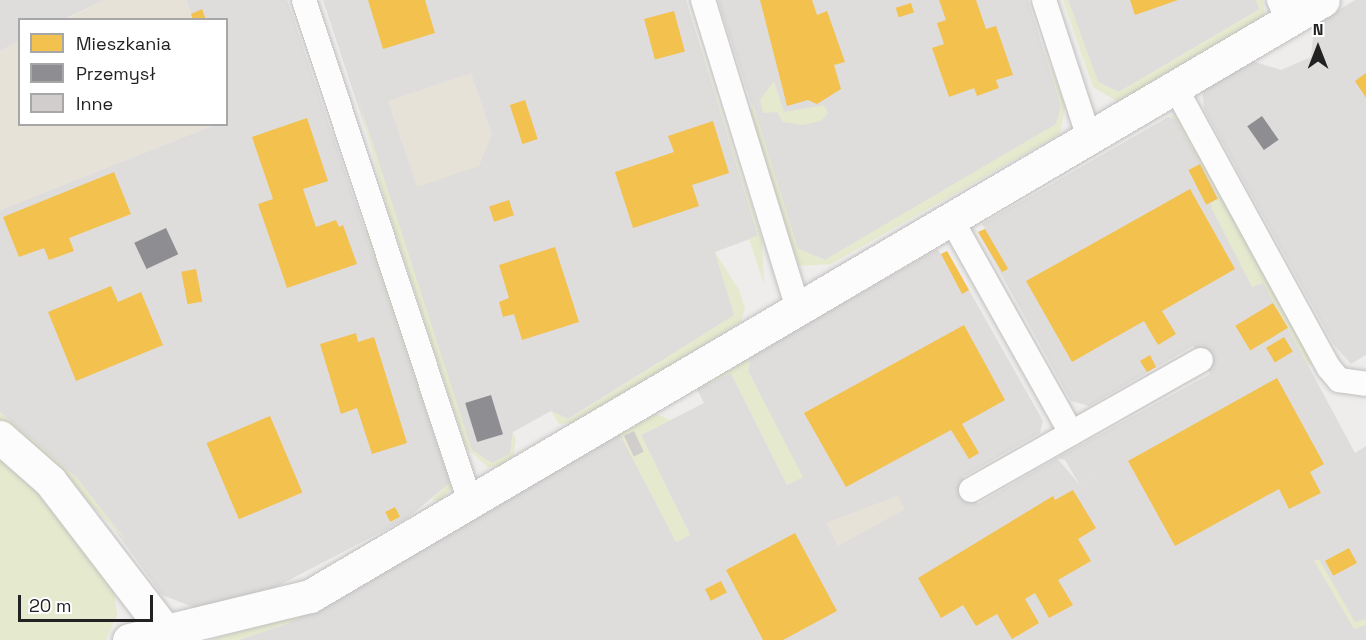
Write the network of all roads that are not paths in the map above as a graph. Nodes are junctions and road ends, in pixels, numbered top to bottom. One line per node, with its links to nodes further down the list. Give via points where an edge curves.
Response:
1 (304, 0): 15 (lane)
2 (703, 0): 9 (lane)
3 (1044, 0): 7 (lane)
4 (1323, 0): 5 (street)
5 (1284, 10): 6 (street)
6 (1175, 87): 7 (street); 11 (lane, via 1329,368 1339,380)
7 (1089, 138): 8 (street)
8 (950, 217): 9 (street); 12 (lane)
9 (797, 306): 15 (street)
10 (1202, 360): 12 (lane)
11 (1366, 384)
12 (1071, 433): 14 (lane)
13 (0, 437): 16 (street, via 50,481 115,560)
14 (971, 490)
15 (470, 502): 16 (street, via 310,596)
16 (167, 636): 17 (street)
17 (129, 640)

